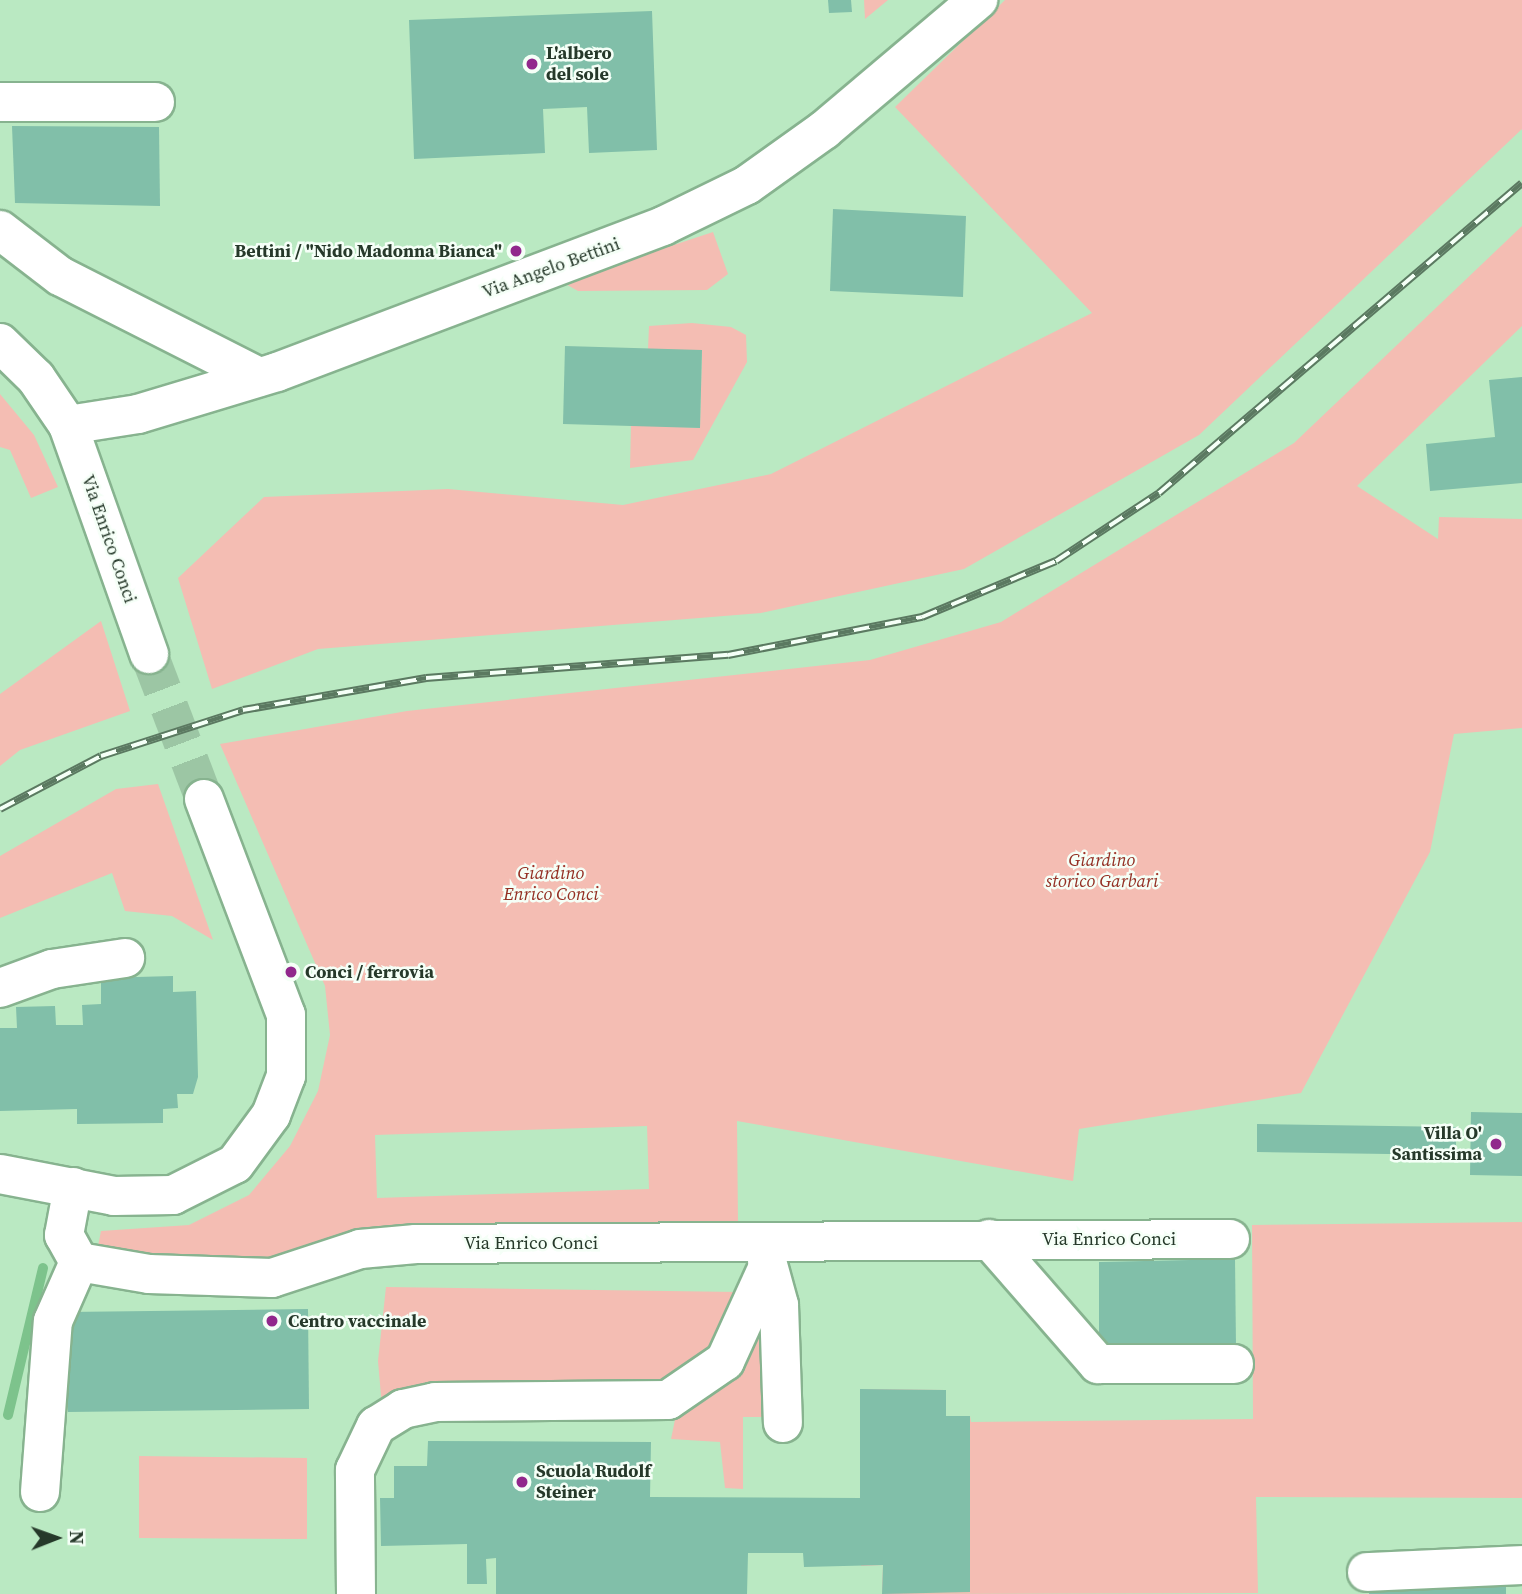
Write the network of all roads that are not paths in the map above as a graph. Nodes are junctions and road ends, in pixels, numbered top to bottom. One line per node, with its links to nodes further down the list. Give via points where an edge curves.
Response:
1 (978, 0): 6 (street, Via Angelo Bettini, via 824,130 747,185 638,236)
2 (10, 102): 3 (street)
3 (155, 102)
4 (0, 230): 6 (street, via 60,276)
5 (0, 343): 7 (street, Via Enrico Conci, via 36,378)
6 (259, 377): 7 (street, Via Angelo Bettini, via 138,414)
7 (68, 425): 8 (street, Via Enrico Conci)
8 (149, 654)
9 (204, 799): 13 (street, via 279,987 290,1045 286,1076 256,1139 207,1181 173,1195 114,1196)
10 (125, 958): 11 (street, via 52,969)
11 (0, 988)
12 (0, 1174): 13 (street)
13 (73, 1186): 17 (street, via 64,1235)
14 (1230, 1238): 15 (street, Via Enrico Conci)
15 (989, 1239): 16 (street, Via Enrico Conci); 18 (street, via 1098,1364)
16 (767, 1256): 17 (street, Via Enrico Conci, via 384,1246 272,1278 149,1274); 19 (street, via 779,1306); 23 (street, via 724,1361 668,1400 435,1402 403,1409 376,1426 355,1470)
17 (79, 1262): 20 (street, via 53,1321)
18 (1234, 1364)
19 (783, 1423)
20 (40, 1492)
21 (1513, 1566): 22 (street)
22 (1367, 1572)
23 (356, 1594)

